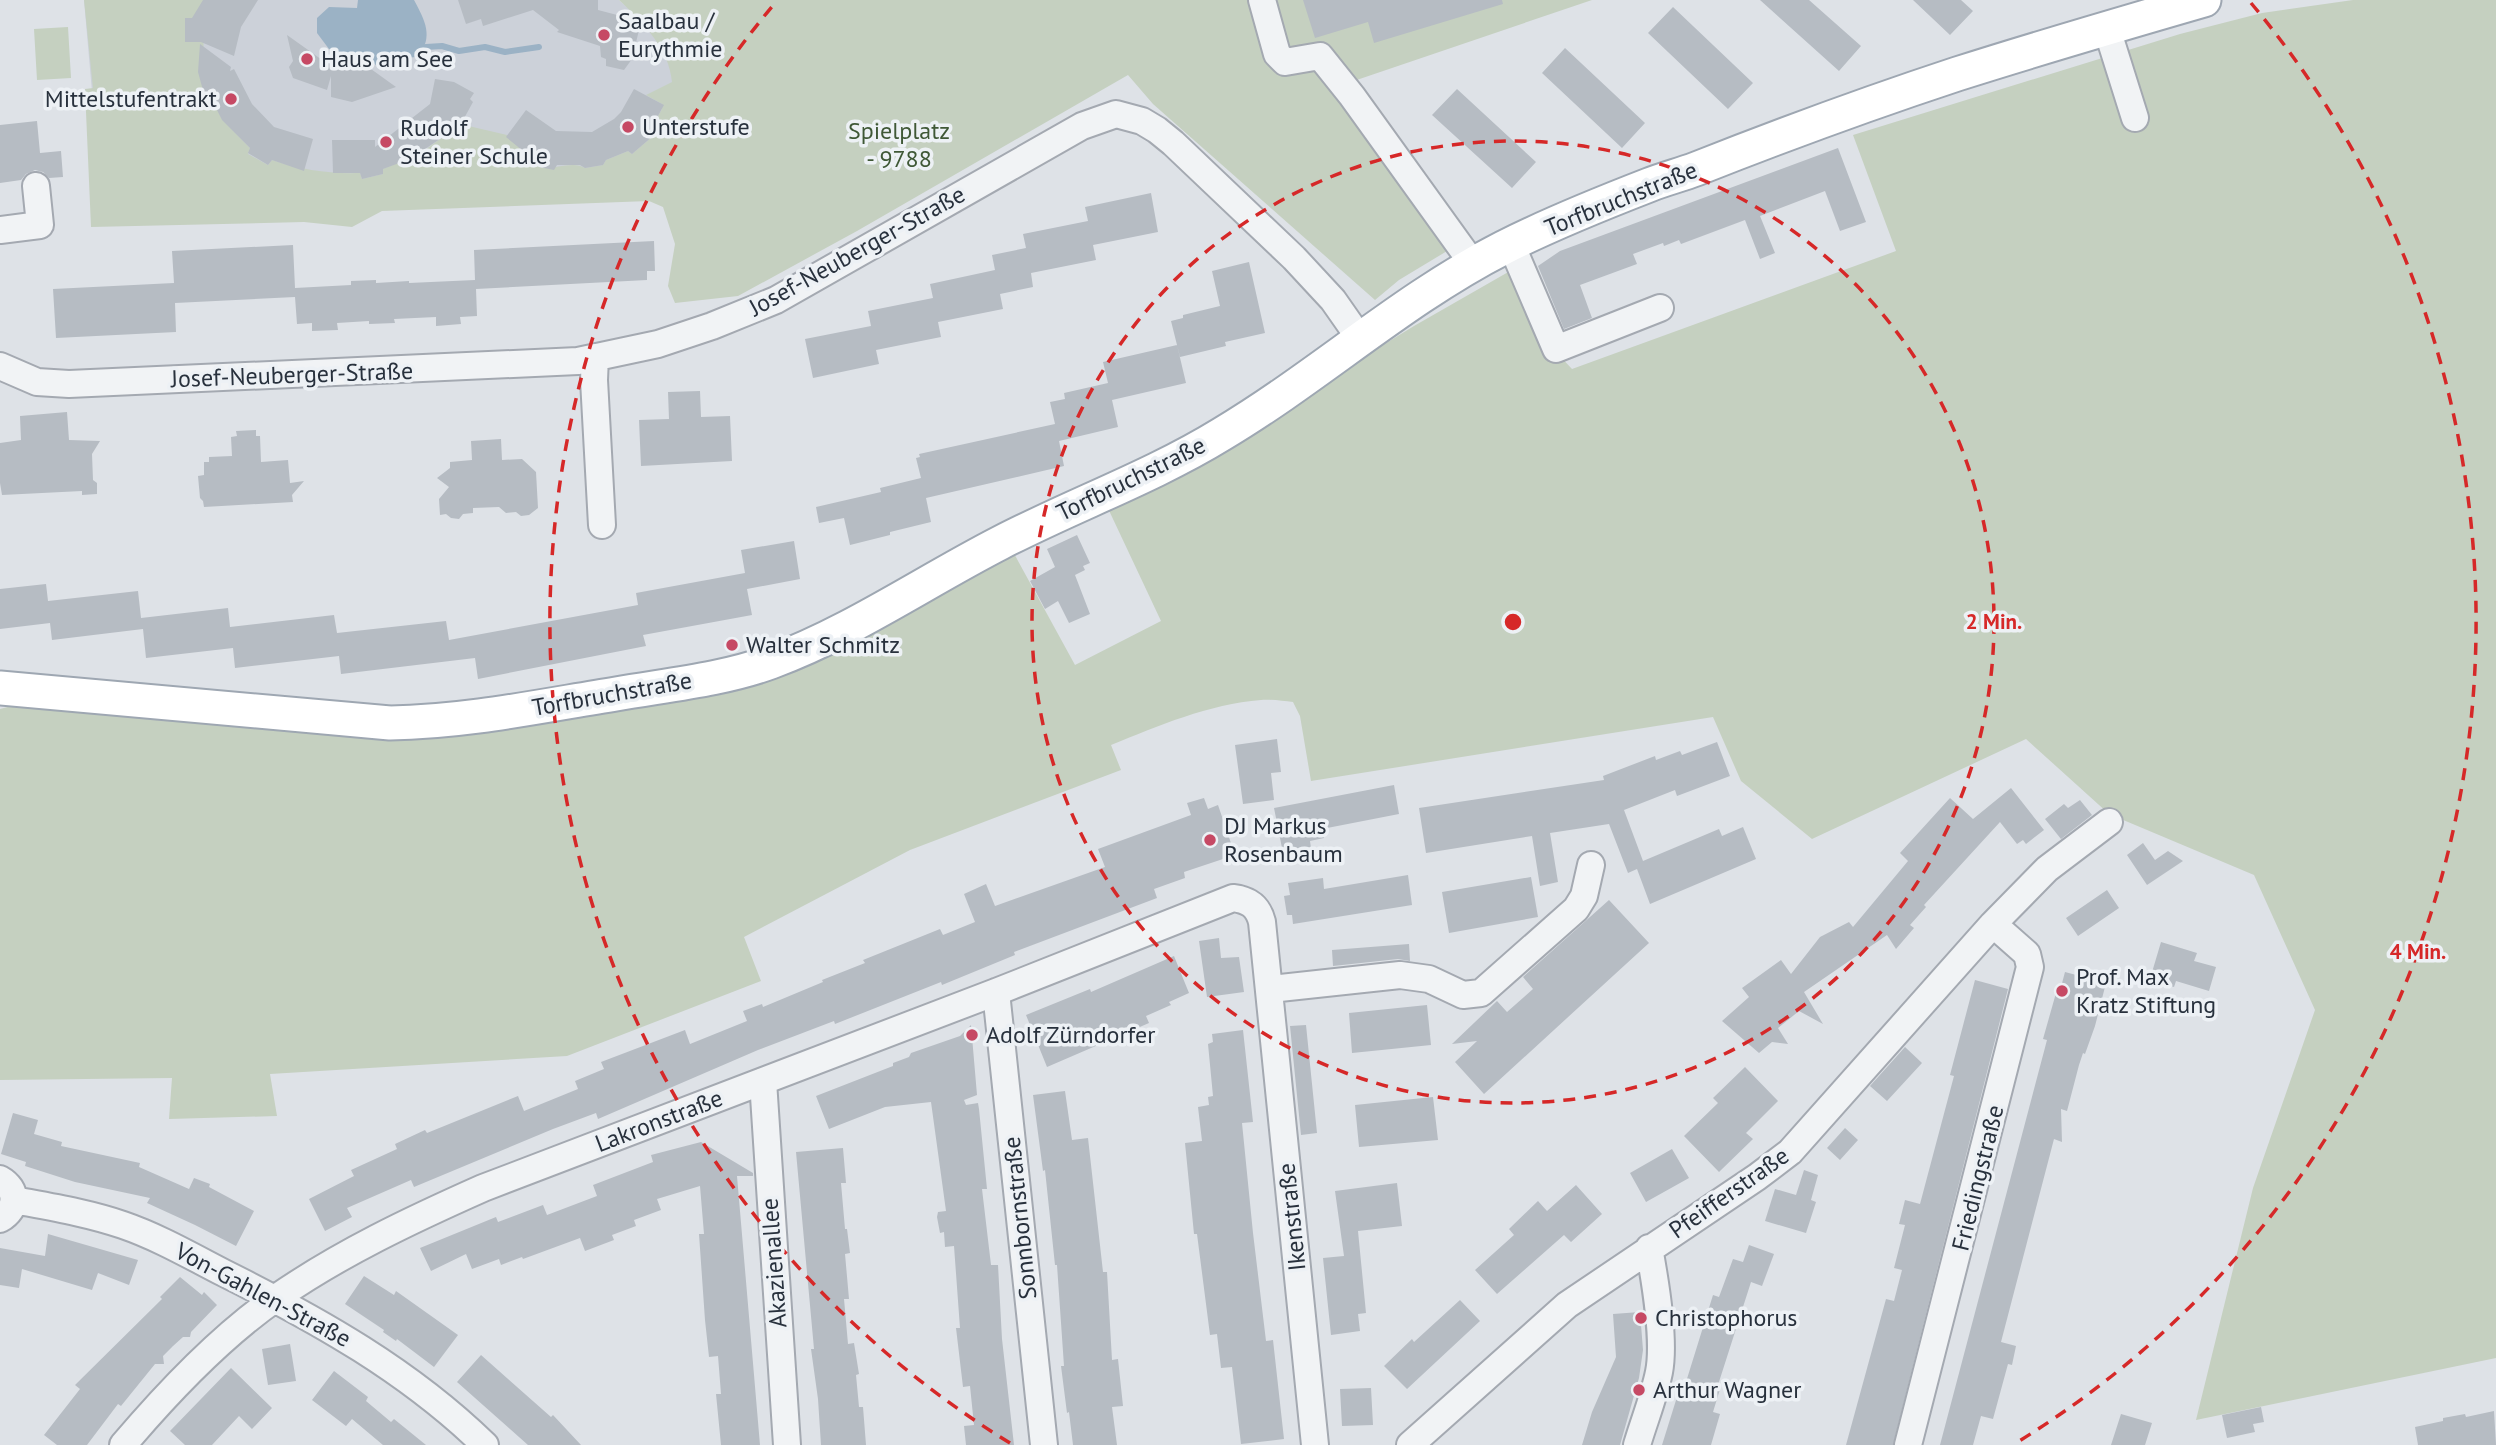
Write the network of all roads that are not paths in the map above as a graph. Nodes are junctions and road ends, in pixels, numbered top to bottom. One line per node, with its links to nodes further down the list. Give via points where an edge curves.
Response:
1 (1262, 0): 9 (street, via 1277,54 1285,62 1320,56)
2 (2204, 0): 3 (main road, Torfbruchstraße)
3 (2136, 9): 4 (main road, Torfbruchstraße)
4 (2107, 29): 5 (street); 8 (main road, Torfbruchstraße, via 1832,117 1655,182)
5 (2135, 118)
6 (36, 186): 7 (street, via 40,225)
7 (0, 230)
8 (1511, 244): 9 (main road, Torfbruchstraße); 10 (street, via 1556,349)
9 (1473, 264): 11 (main road, Torfbruchstraße)
10 (1660, 308)
11 (1361, 340): 12 (street, Josef-Neuberger-Straße, via 1310,275 1174,143 1142,121 1116,114 1082,126 776,300 659,344); 15 (main road, Torfbruchstraße, via 1221,435 999,543 818,641 742,671 464,719 400,723)
12 (596, 357): 13 (street, Josef-Neuberger-Straße, via 423,370 69,384 37,382); 14 (street)
13 (0, 366)
14 (602, 525)
15 (0, 688)
16 (2109, 822): 19 (street, Pfeifferstraße, via 2047,869)
17 (1591, 865): 20 (street, via 1576,909 1481,993 1463,995 1429,979 1400,975)
18 (1252, 904): 20 (street, Ikenstraße, via 1262,922); 21 (street, Lakronstraße, via 1233,898)
19 (1993, 924): 24 (street, Pfeifferstraße, via 1790,1152); 33 (street, Friedingstraße, via 2027,954 2030,967)
20 (1270, 989): 30 (street, Ikenstraße)
21 (996, 992): 22 (street, Lakronstraße); 29 (street, Sonnbornstraße)
22 (763, 1081): 25 (street, Lakronstraße, via 419,1216); 28 (street, Akazienallee)
23 (5, 1199): 25 (street, Von-Gahlen-Straße, via 72,1210 124,1225)
24 (1649, 1248): 31 (street, Pfeifferstraße, via 1567,1305); 32 (street, via 1661,1356)
25 (274, 1299): 26 (street, Lakronstraße, via 188,1374); 27 (street, Von-Gahlen-Straße, via 350,1340 418,1388)
26 (123, 1445)
27 (485, 1445)
28 (787, 1445)
29 (1044, 1445)
30 (1315, 1445)
31 (1410, 1445)
32 (1637, 1445)
33 (1908, 1445)

